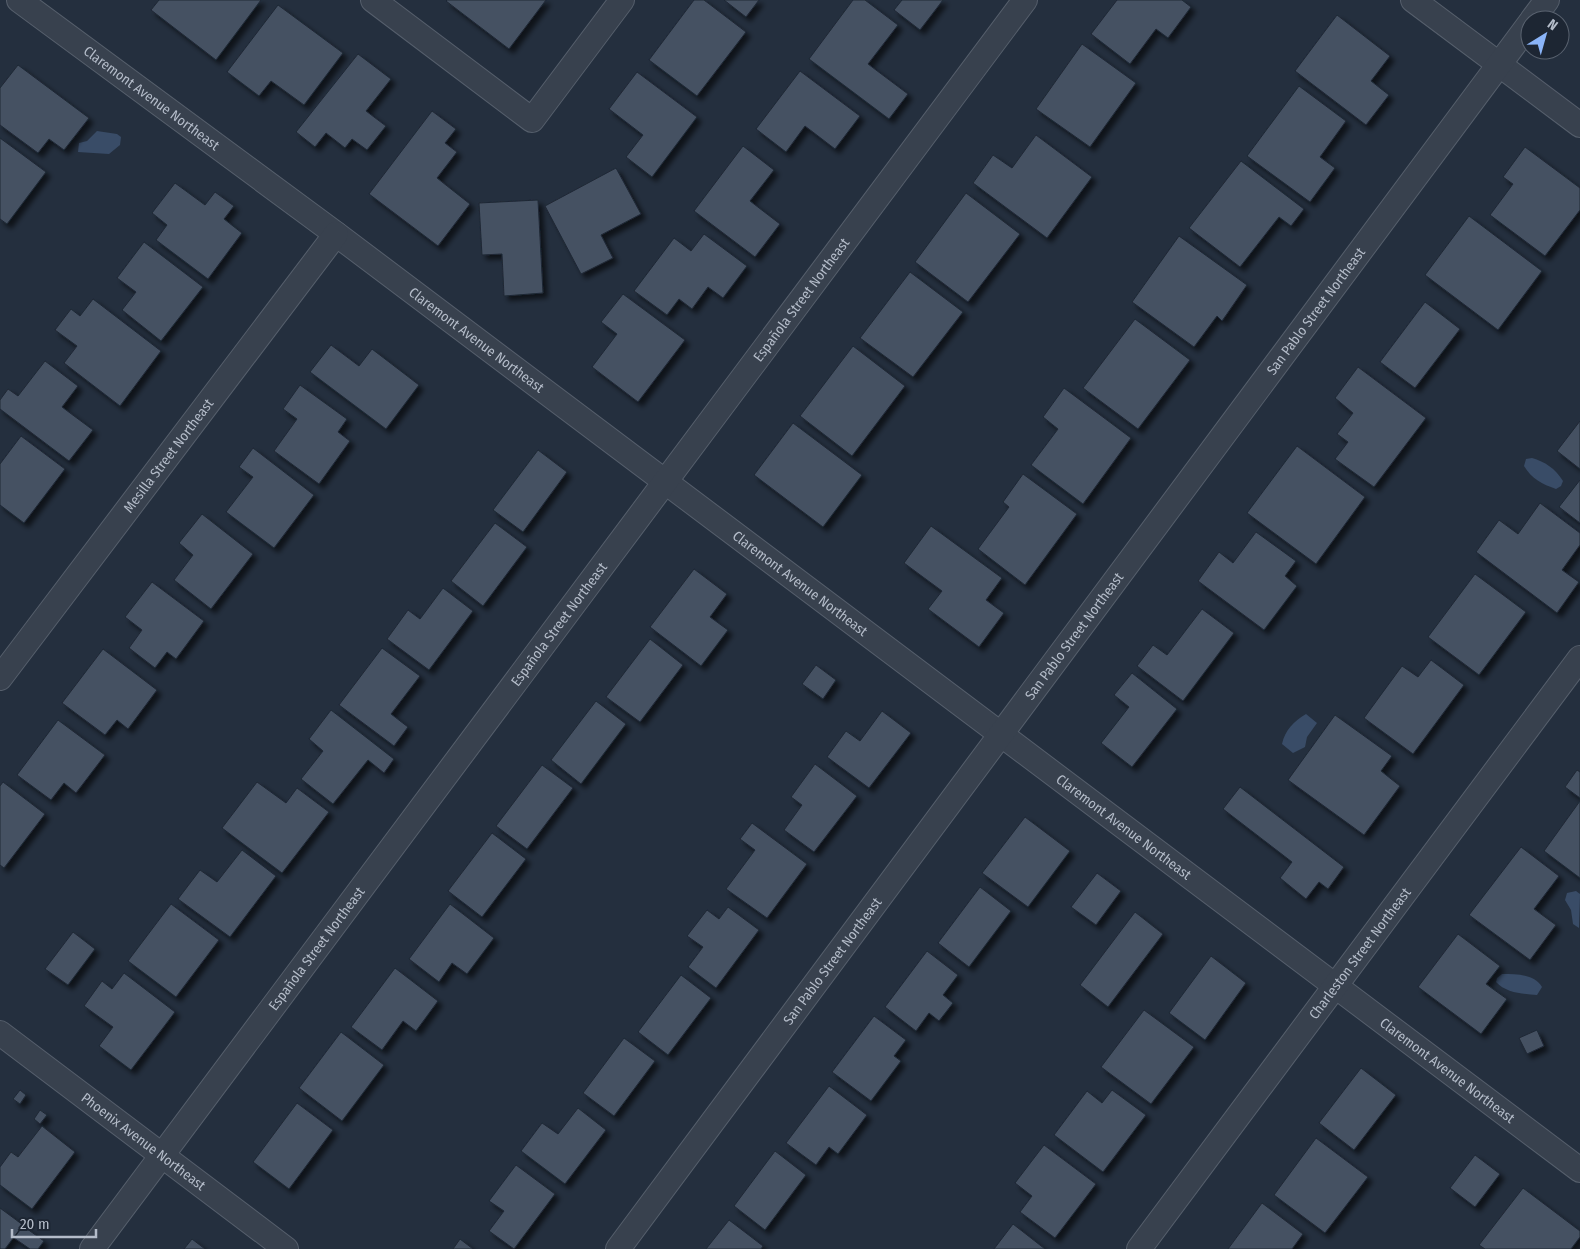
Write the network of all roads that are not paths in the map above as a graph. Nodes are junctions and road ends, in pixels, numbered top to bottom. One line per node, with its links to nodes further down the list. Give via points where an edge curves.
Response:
1 (19, 0): 11 (street, Claremont Avenue Northeast)
2 (373, 0): 3 (street, via 532,120)
3 (622, 0)
4 (1025, 0): 12 (street, Española Street Northeast)
5 (1413, 0): 9 (street)
6 (1547, 0): 7 (street, San Pablo Street Northeast)
7 (1539, 10)
8 (1520, 36): 9 (street, San Pablo Street Northeast)
9 (1499, 64): 10 (street); 15 (street, San Pablo Street Northeast)
10 (1580, 125)
11 (336, 234): 12 (street, Claremont Avenue Northeast); 14 (street, Mesilla Street Northeast)
12 (666, 481): 15 (street, Claremont Avenue Northeast); 18 (street, Española Street Northeast)
13 (1580, 658): 16 (street, Charleston Street Northeast)
14 (0, 678)
15 (1000, 733): 16 (street, Claremont Avenue Northeast); 22 (street, San Pablo Street Northeast)
16 (1335, 985): 19 (street, Claremont Avenue Northeast); 23 (street, Charleston Street Northeast)
17 (0, 1033): 18 (street, Phoenix Avenue Northeast)
18 (162, 1156): 20 (street, Española Street Northeast); 21 (street, Phoenix Avenue Northeast)
19 (1580, 1170)
20 (92, 1249)
21 (286, 1249)
22 (618, 1249)
23 (1139, 1249)

